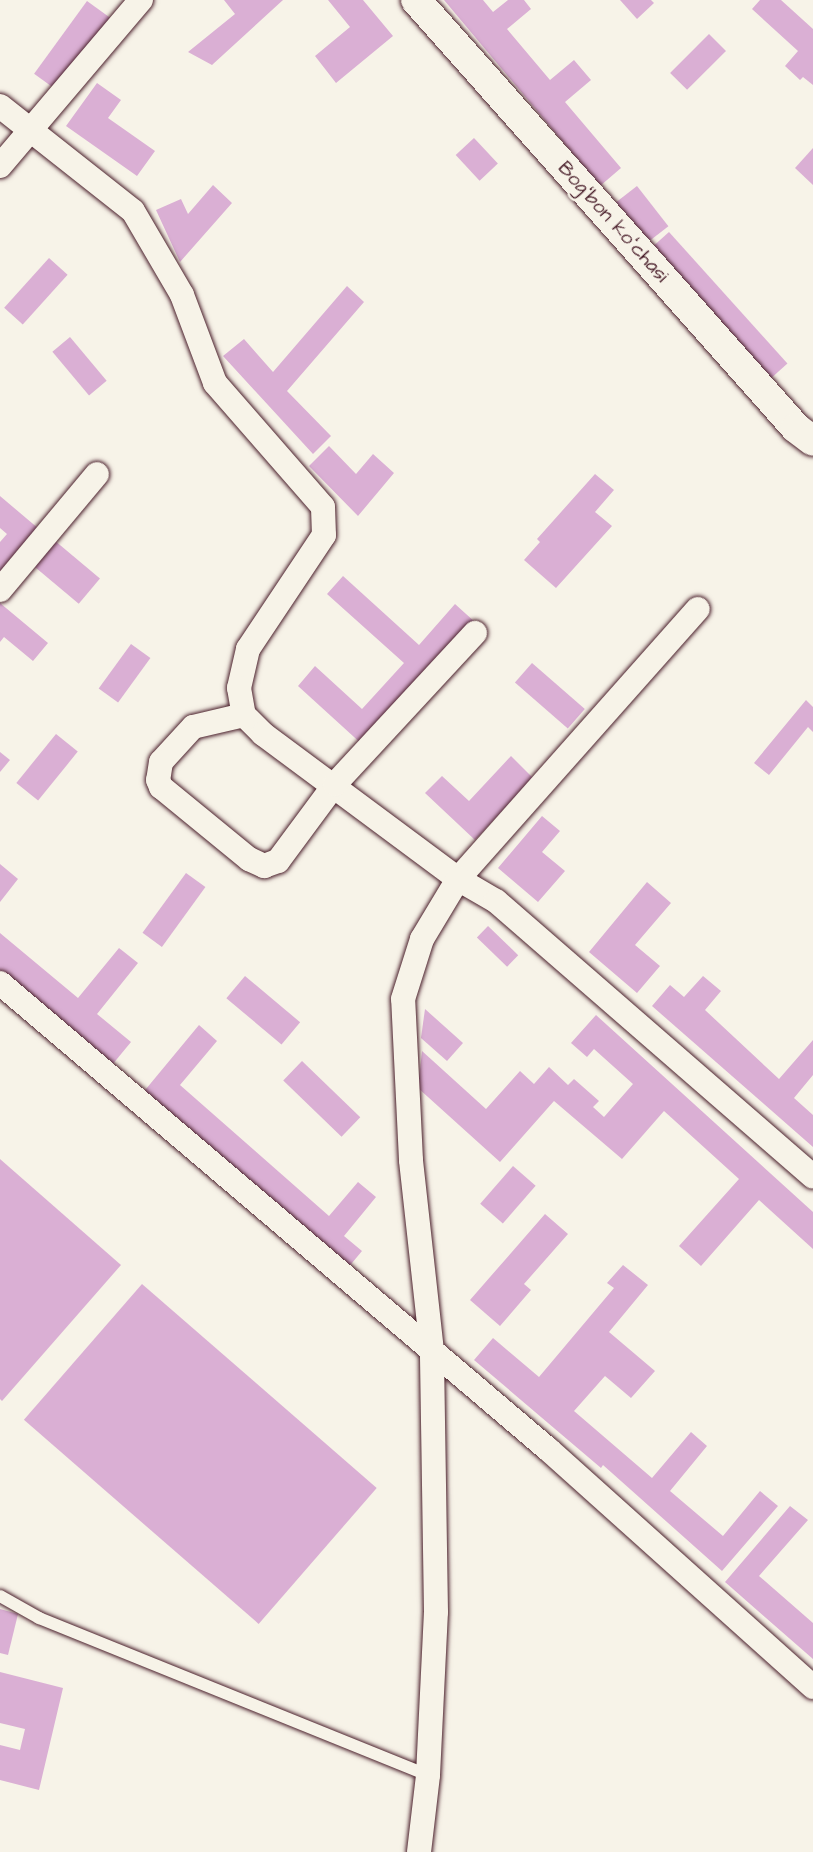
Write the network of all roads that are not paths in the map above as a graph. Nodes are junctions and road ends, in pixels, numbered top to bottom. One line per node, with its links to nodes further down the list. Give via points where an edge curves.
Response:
1 (141, 0): 4 (street)
2 (416, 0): 6 (street, Bogʻbon koʻchasi, via 796,428)
3 (0, 106): 4 (street)
4 (33, 129): 5 (street); 11 (street, via 133,211 182,295 215,383 323,507 324,536 248,649 239,688)
5 (0, 166)
6 (813, 441)
7 (97, 474): 8 (street)
8 (0, 590)
9 (698, 609): 13 (street)
10 (475, 633): 12 (street)
11 (244, 715): 12 (street, via 262,734); 12 (street, via 193,728 161,762 158,780 160,787 249,859 264,866 278,861)
12 (335, 784): 13 (street)
13 (458, 879): 15 (street, via 496,901); 16 (street, via 423,939 403,999 411,1160)
14 (0, 983): 16 (street)
15 (813, 1177)
16 (432, 1351): 18 (street, via 549,1450); 19 (street, via 436,1612)
17 (0, 1596): 19 (lane, via 39,1618)
18 (813, 1687)
19 (428, 1775): 20 (street)
20 (419, 1852)

